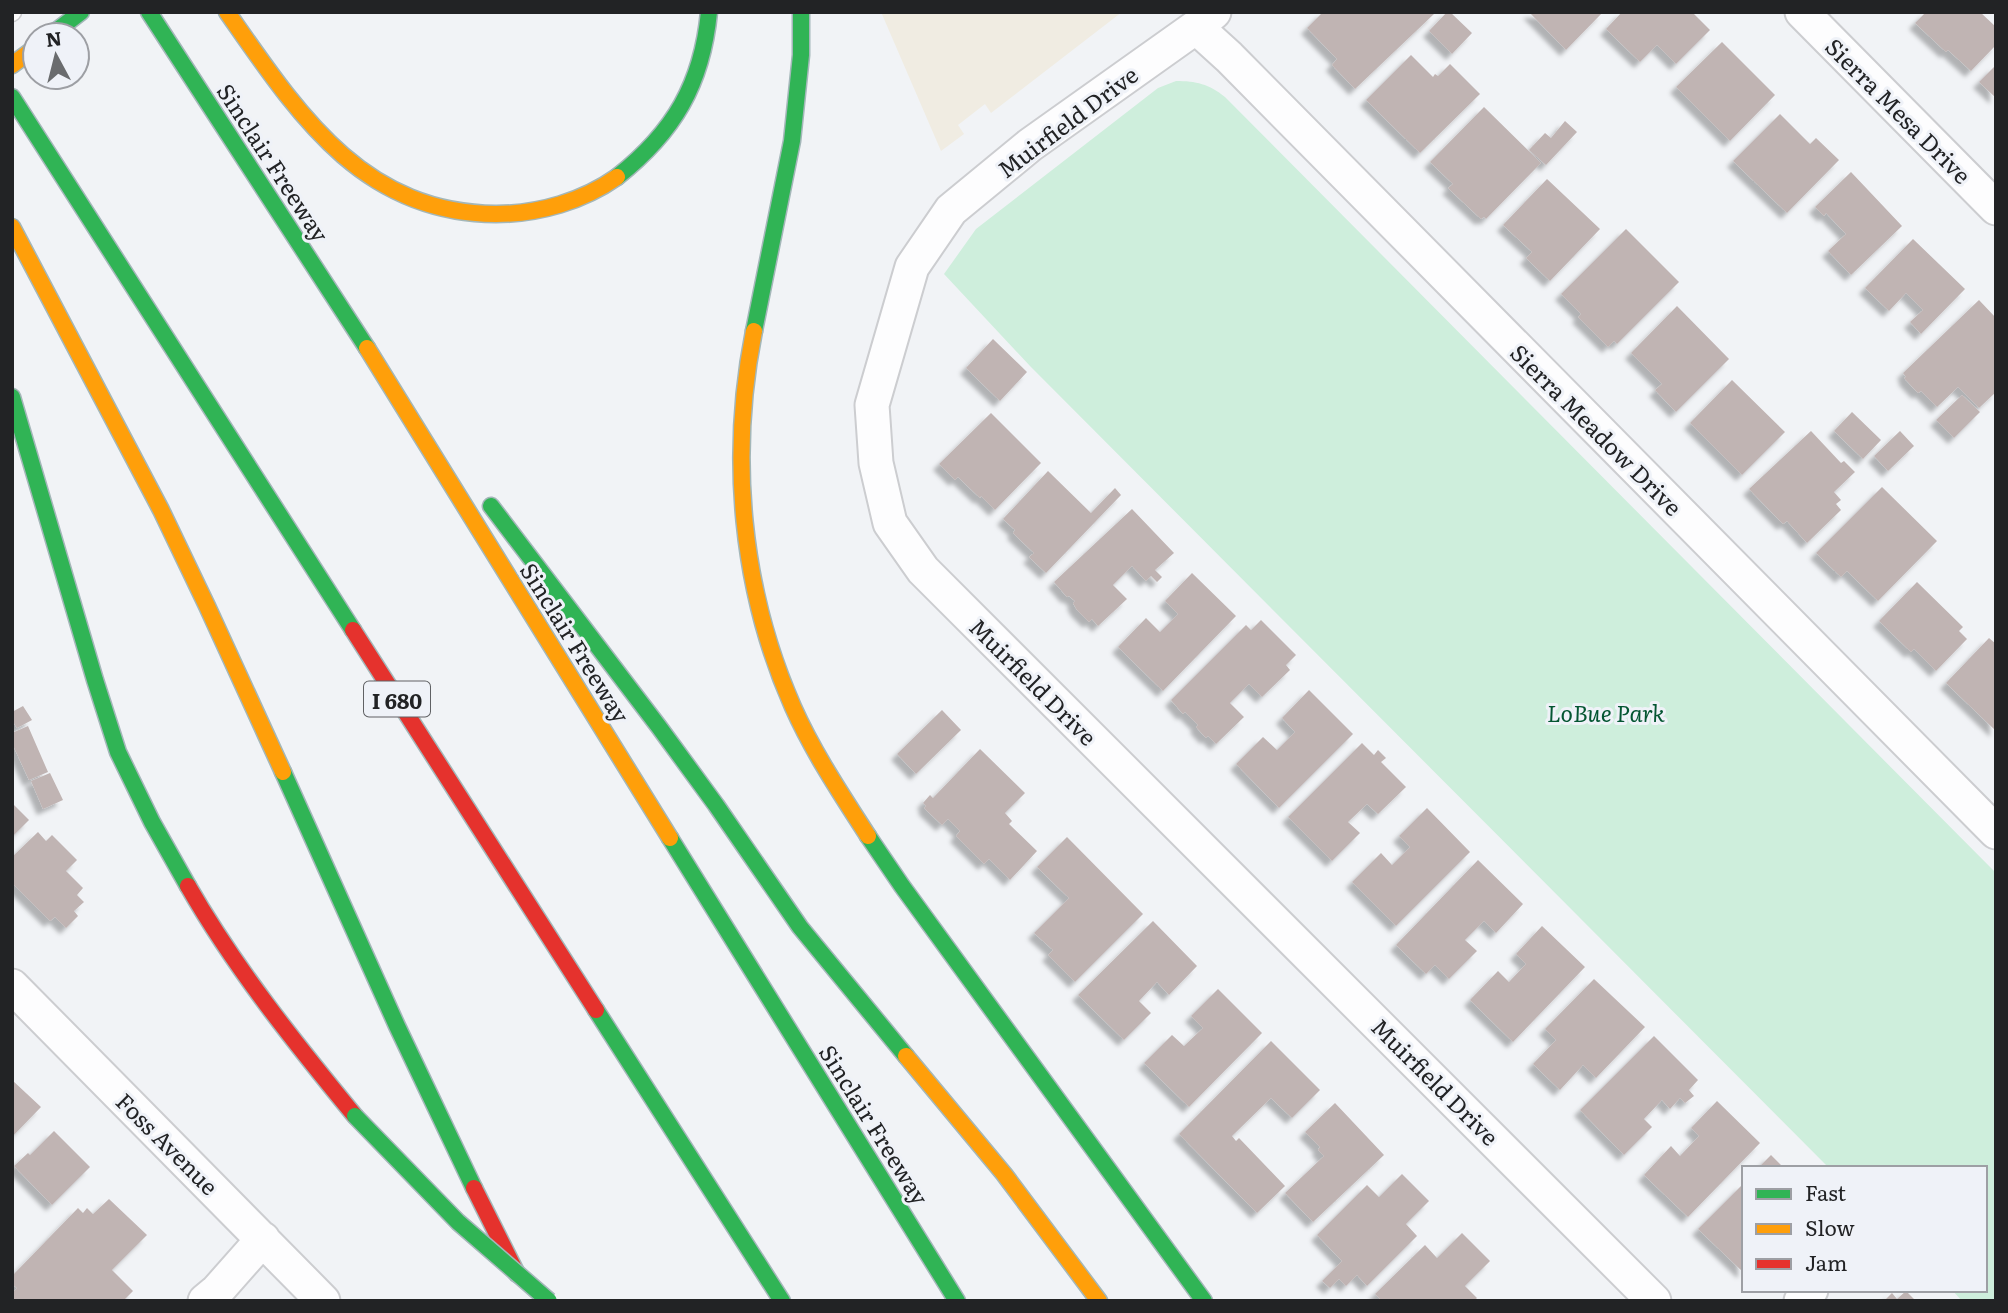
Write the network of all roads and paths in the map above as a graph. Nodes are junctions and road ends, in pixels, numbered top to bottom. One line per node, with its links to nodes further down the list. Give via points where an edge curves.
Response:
1 (149, 12): 10 (main road, Sinclair Freeway)
2 (227, 12): 3 (main road, via 310,121 372,178 409,199 497,215 544,209 589,194 621,174 651,146 694,82)
3 (709, 12)
4 (801, 12): 24 (main road, via 799,94 741,415 746,534 771,646 793,707 860,825)
5 (1802, 12): 8 (street, Sierra Mesa Drive)
6 (1205, 20): 14 (street, Sierra Meadow Drive, via 1248,76); 25 (street, Muirfield Drive, via 1030,145 951,210 912,267 872,405 876,463 890,523 923,570)
7 (12, 97): 21 (main road, I 680)
8 (1996, 208)
9 (12, 226): 19 (main road, via 201,593 401,1035)
10 (352, 323): 12 (main road); 22 (main road, Sinclair Freeway)
11 (12, 397): 20 (main road, bridge, via 118,752 193,894 285,1031 355,1116 458,1222)
12 (452, 454)
13 (485, 498): 23 (main road, via 659,727 800,927 1004,1174)
14 (1996, 832)
15 (12, 986): 16 (street, Foss Avenue)
16 (262, 1239): 17 (street); 18 (street, Foss Avenue)
17 (205, 1301)
18 (323, 1301)
19 (531, 1301)
20 (550, 1301)
21 (782, 1301)
22 (957, 1301)
23 (1099, 1301)
24 (1204, 1301)
25 (1654, 1301)

